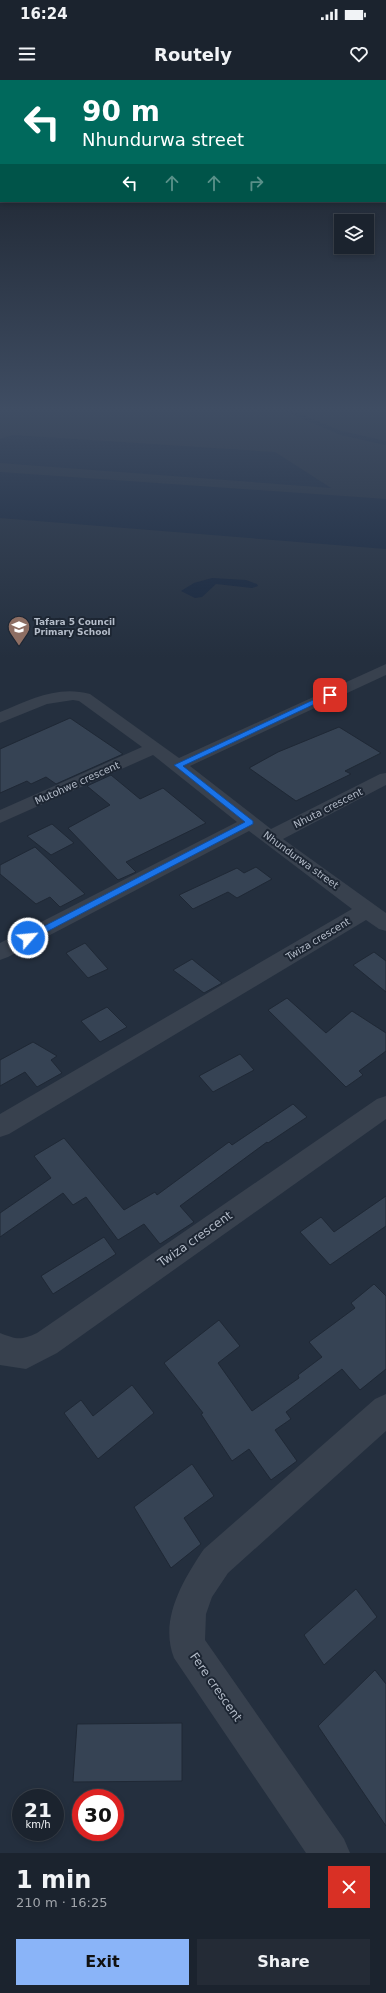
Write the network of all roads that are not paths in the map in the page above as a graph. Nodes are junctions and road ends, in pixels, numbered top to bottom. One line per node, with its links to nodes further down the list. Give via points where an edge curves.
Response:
1 (386, 669): 4 (street)
2 (0, 718): 3 (street, Nhundurwa street, via 57,696 75,694 84,697)
3 (155, 748): 4 (street, Nhundurwa street); 6 (street, Mutohwe crescent)
4 (178, 765): 7 (street, Nhundurwa street)
5 (386, 778): 8 (street, Nhuta crescent)
6 (0, 818)
7 (250, 823): 8 (street, Nhundurwa street); 11 (street)
8 (269, 838): 9 (street, Nhundurwa street)
9 (368, 910): 10 (street, Nhundurwa street); 13 (street, Twiza crescent)
10 (386, 924)
11 (0, 952)
12 (386, 1106): 14 (street, Twiza crescent, via 47,1343 26,1354 4,1352)
13 (0, 1128)
14 (0, 1347)
15 (386, 1410): 16 (street, Fere crescent, via 216,1561 199,1586 188,1614 187,1645)
16 (330, 1853)

